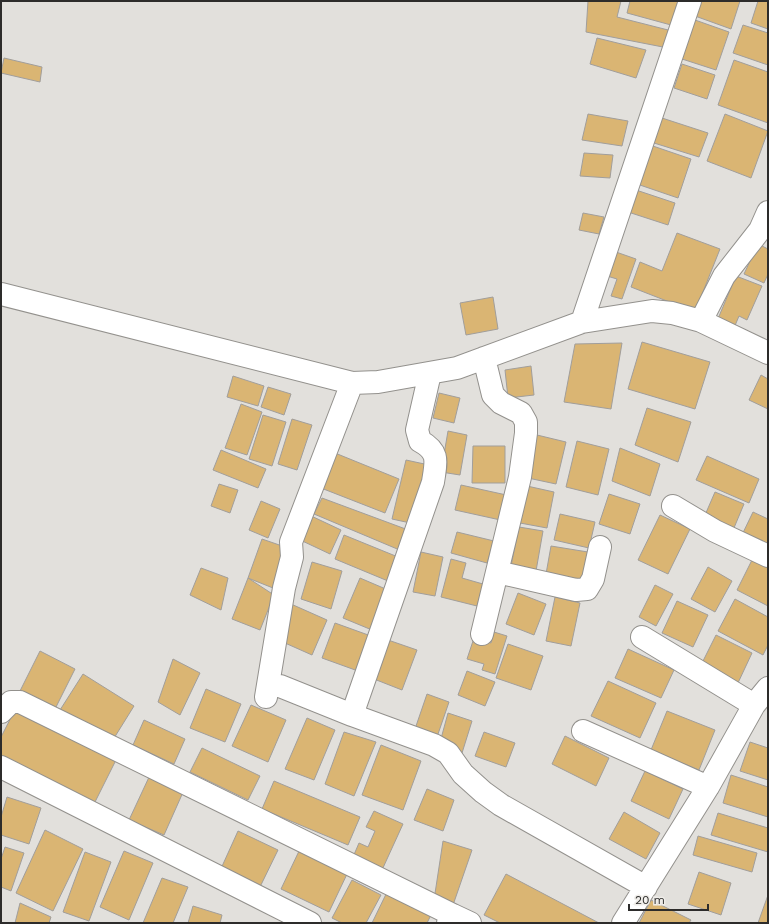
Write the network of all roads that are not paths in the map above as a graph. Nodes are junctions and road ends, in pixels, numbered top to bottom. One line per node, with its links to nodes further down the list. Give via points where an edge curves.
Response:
1 (690, 1): 5 (street)
2 (768, 212): 4 (street, via 760,230 724,276)
3 (1, 294): 9 (street)
4 (701, 321): 5 (street, via 652,311); 6 (street)
5 (582, 322): 7 (street)
6 (768, 353)
7 (484, 358): 8 (street, via 456,368); 13 (street, via 493,395 521,413 526,422 520,477)
8 (430, 372): 9 (street, via 378,382); 19 (street, via 417,430 420,441 434,452 436,462 433,482)
9 (352, 383): 19 (street, via 291,542 292,557 284,588 273,692)
10 (673, 506): 12 (street, via 715,531)
11 (600, 547): 13 (street, via 593,580 587,589 576,590)
12 (768, 556)
13 (497, 572): 14 (street)
14 (482, 634)
15 (642, 637): 17 (street)
16 (768, 688): 17 (street)
17 (754, 705): 22 (street)
18 (1, 712): 24 (street, via 11,702 20,702)
19 (352, 715): 23 (street, via 448,753 463,774 501,805)
20 (583, 731): 22 (street)
21 (1, 767): 25 (street)
22 (708, 787): 23 (street)
23 (646, 887): 26 (street)
24 (457, 920)
25 (310, 923)
26 (624, 923)

